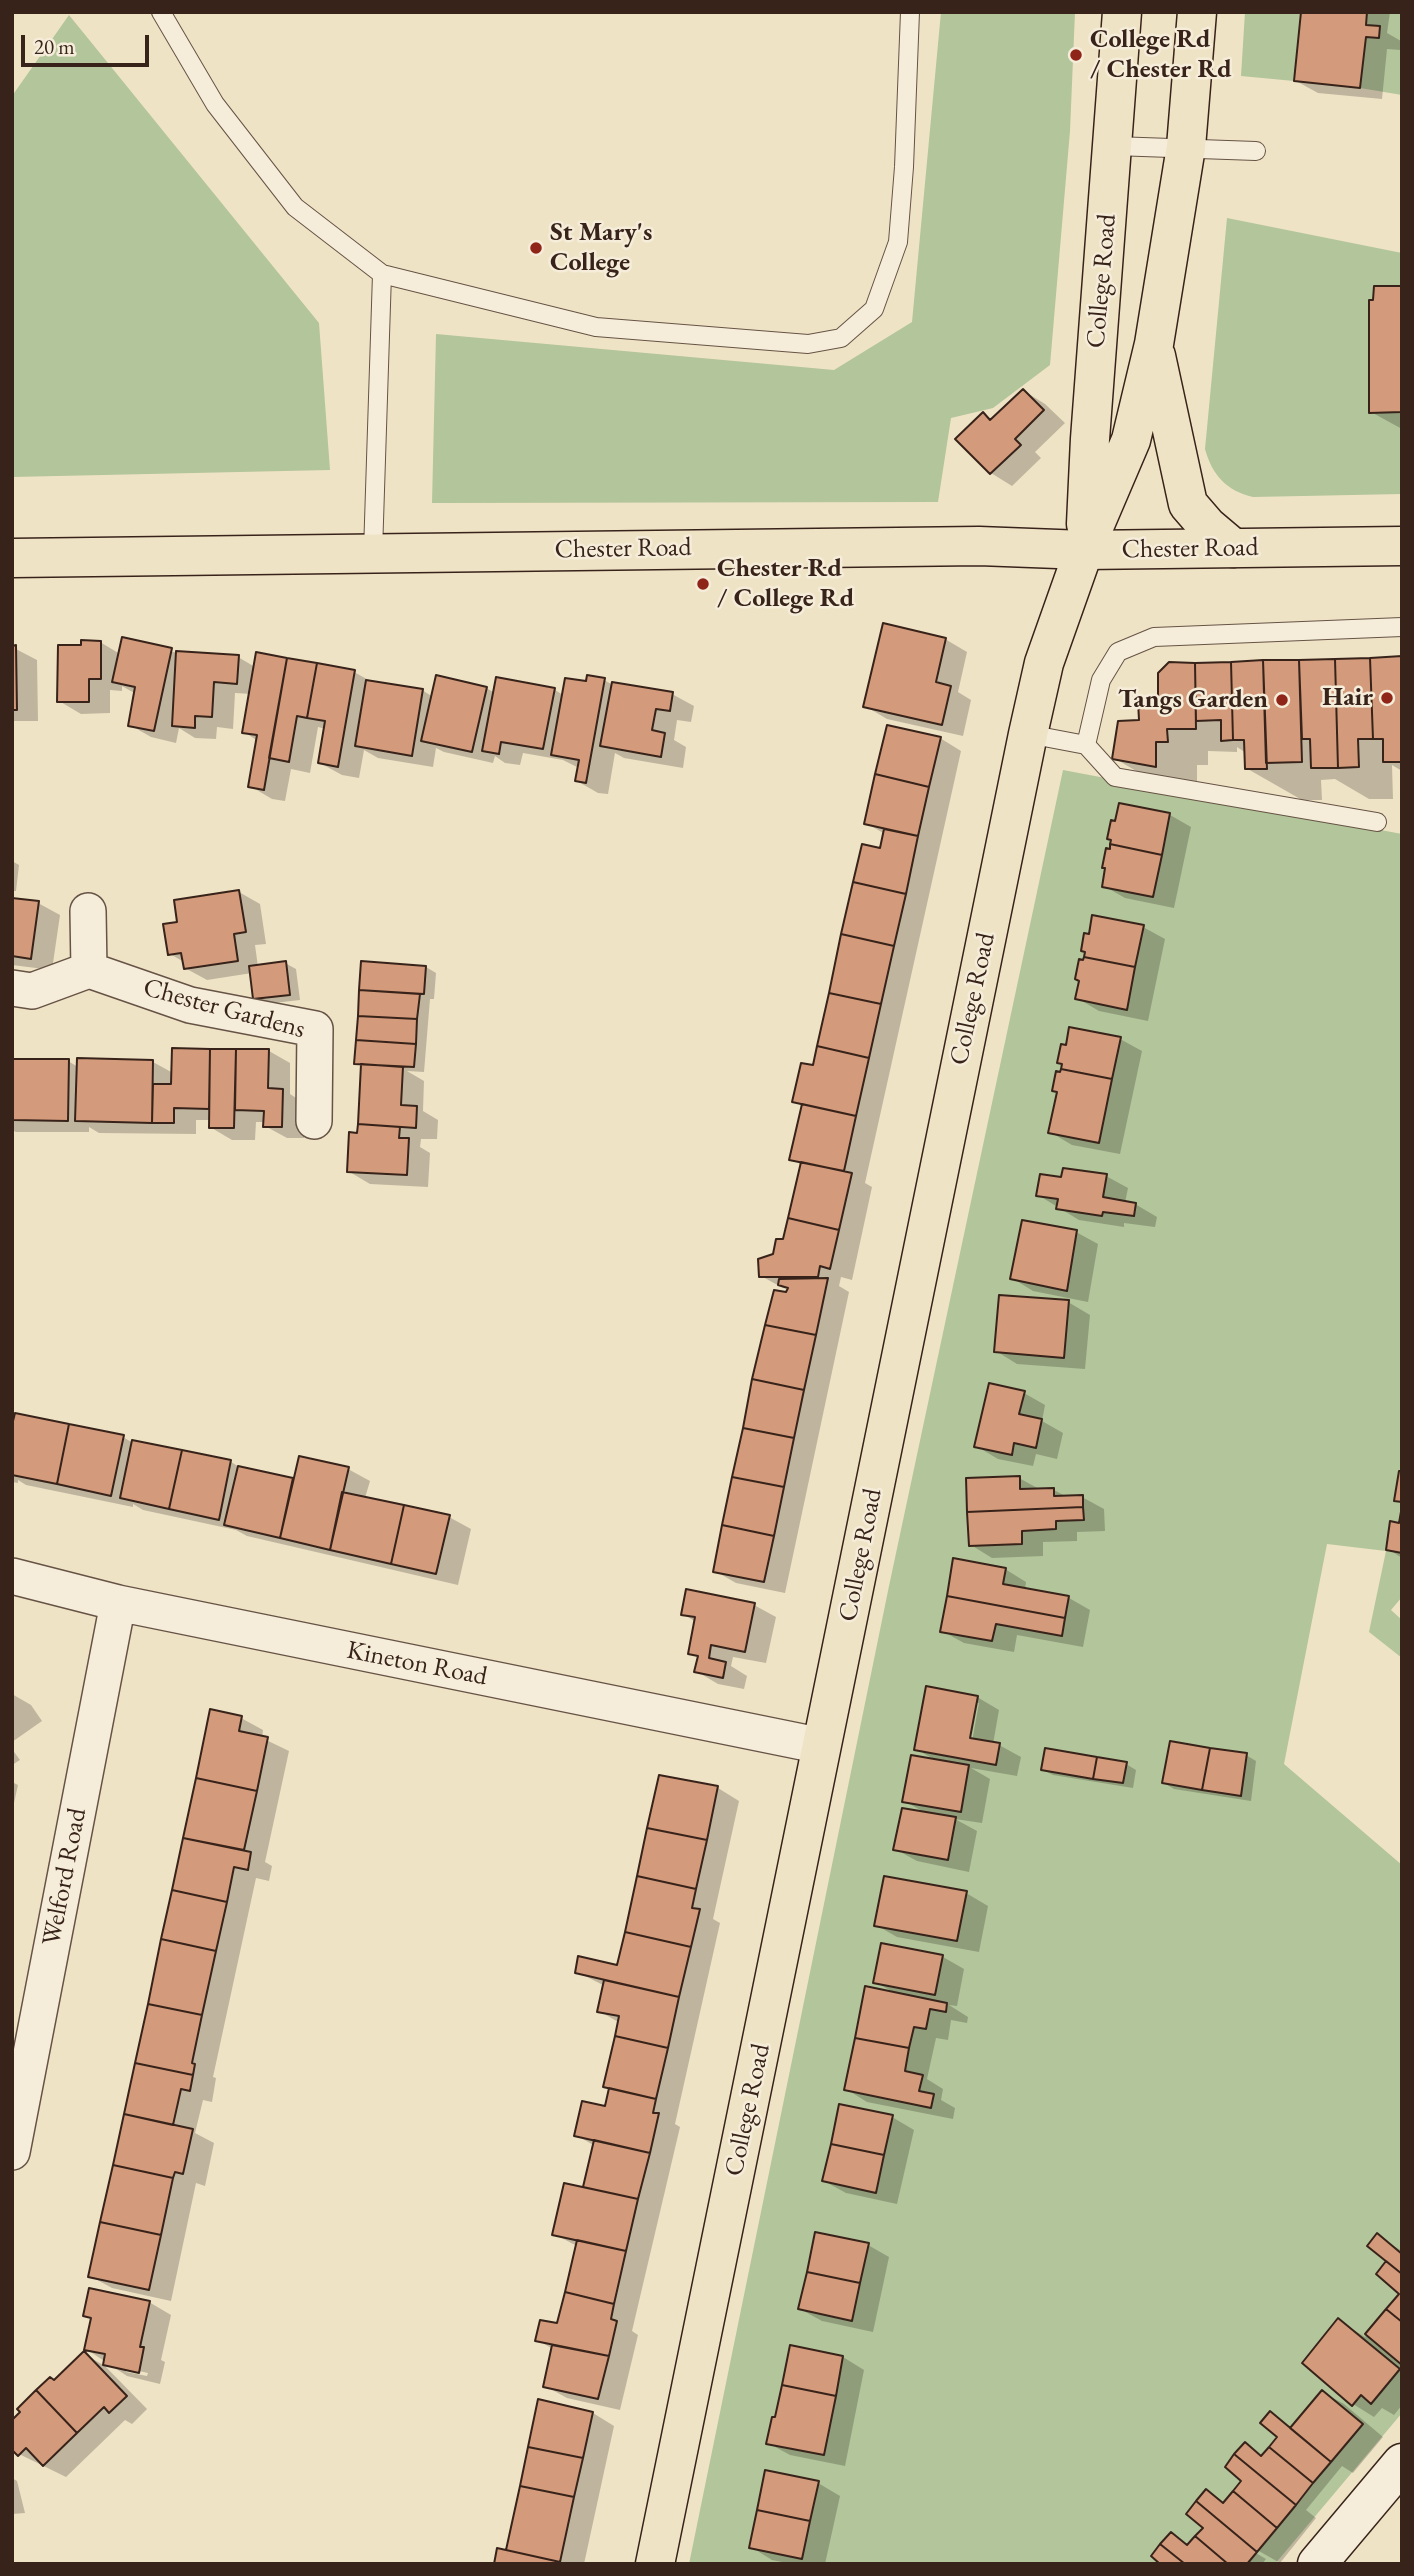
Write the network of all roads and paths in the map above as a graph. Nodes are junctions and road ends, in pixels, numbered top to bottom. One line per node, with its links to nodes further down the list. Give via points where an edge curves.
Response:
1 (161, 12): 8 (lane, via 215,104 295,207)
2 (910, 12): 8 (lane, via 898,242 874,309 841,338 808,344 596,327)
3 (1122, 12): 5 (main road, College Road)
4 (1197, 12): 6 (main road, College Road)
5 (1114, 146): 6 (lane); 12 (main road, College Road)
6 (1186, 147): 7 (lane); 9 (main road, College Road)
7 (1256, 151)
8 (382, 274): 13 (lane)
9 (1154, 344): 11 (main road, College Road, via 1188,505); 12 (main road, College Road, via 1131,440)
10 (1402, 546): 11 (main road, Chester Road)
11 (1233, 548): 12 (main road, Chester Road)
12 (1084, 550): 13 (main road, Chester Road, via 965,546); 16 (main road, College Road, via 1044,663)
13 (373, 552): 14 (main road, Chester Road)
14 (12, 558)
15 (1402, 627): 17 (lane, via 1154,637 1118,652 1101,680)
16 (1028, 734): 17 (lane); 25 (main road, College Road)
17 (1086, 745): 18 (lane, via 1115,777)
18 (1377, 822)
19 (88, 911): 20 (street)
20 (89, 970): 21 (street, via 32,991); 22 (street, Chester Gardens, via 190,1004 315,1029)
21 (12, 988)
22 (314, 1121)
23 (12, 1576): 24 (street, Kineton Road)
24 (118, 1603): 25 (street, Kineton Road); 26 (street, Welford Road)
25 (822, 1746): 28 (main road, College Road)
26 (12, 2152)
27 (1402, 2463): 29 (main road)
28 (655, 2564)
29 (1317, 2564)

